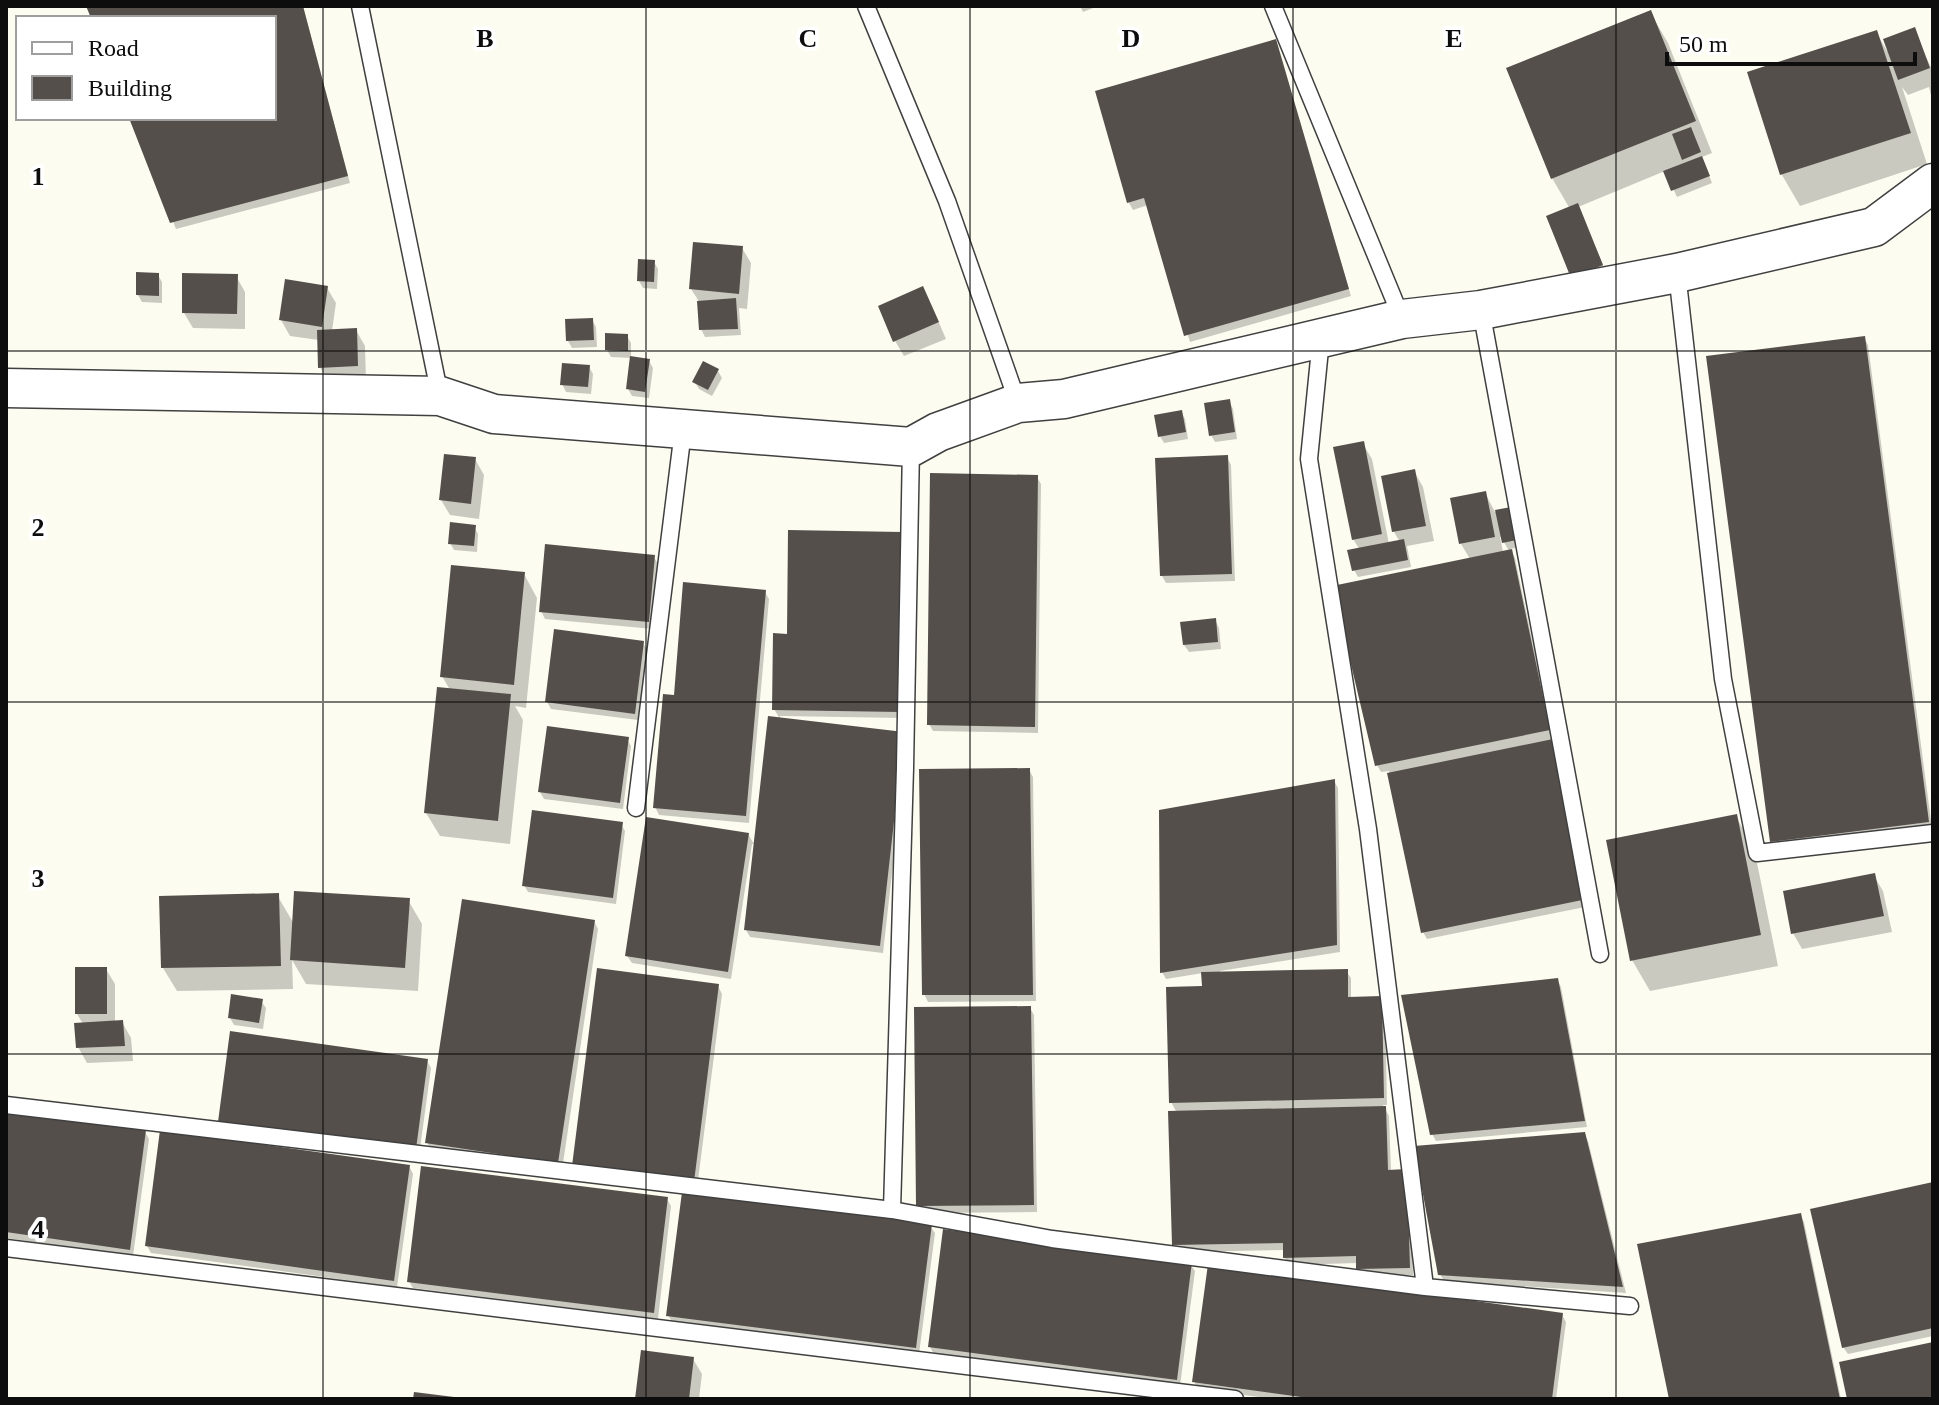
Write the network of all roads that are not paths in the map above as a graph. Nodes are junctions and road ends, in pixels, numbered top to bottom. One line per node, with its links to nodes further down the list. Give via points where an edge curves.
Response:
1 (360, 6): 10 (lane)
2 (866, 6): 11 (lane, via 947,201)
3 (1273, 6): 7 (lane)
4 (1933, 183): 5 (street, via 1874,227)
5 (1677, 273): 6 (street); 15 (lane, via 1723,679 1757,853)
6 (1481, 310): 7 (street); 16 (lane)
7 (1402, 319): 8 (street)
8 (1321, 338): 11 (street, via 1064,399); 20 (lane, via 1309,459 1368,829)
9 (6, 388): 10 (street)
10 (440, 396): 12 (street, via 494,414)
11 (1018, 403): 13 (street)
12 (683, 431): 13 (street); 14 (lane)
13 (911, 447): 18 (lane)
14 (636, 808)
15 (1933, 833)
16 (1600, 954)
17 (6, 1105): 18 (lane)
18 (892, 1210): 20 (lane, via 1052,1239)
19 (6, 1248): 22 (lane)
20 (1425, 1287): 21 (lane)
21 (1630, 1306)
22 (1235, 1399)

